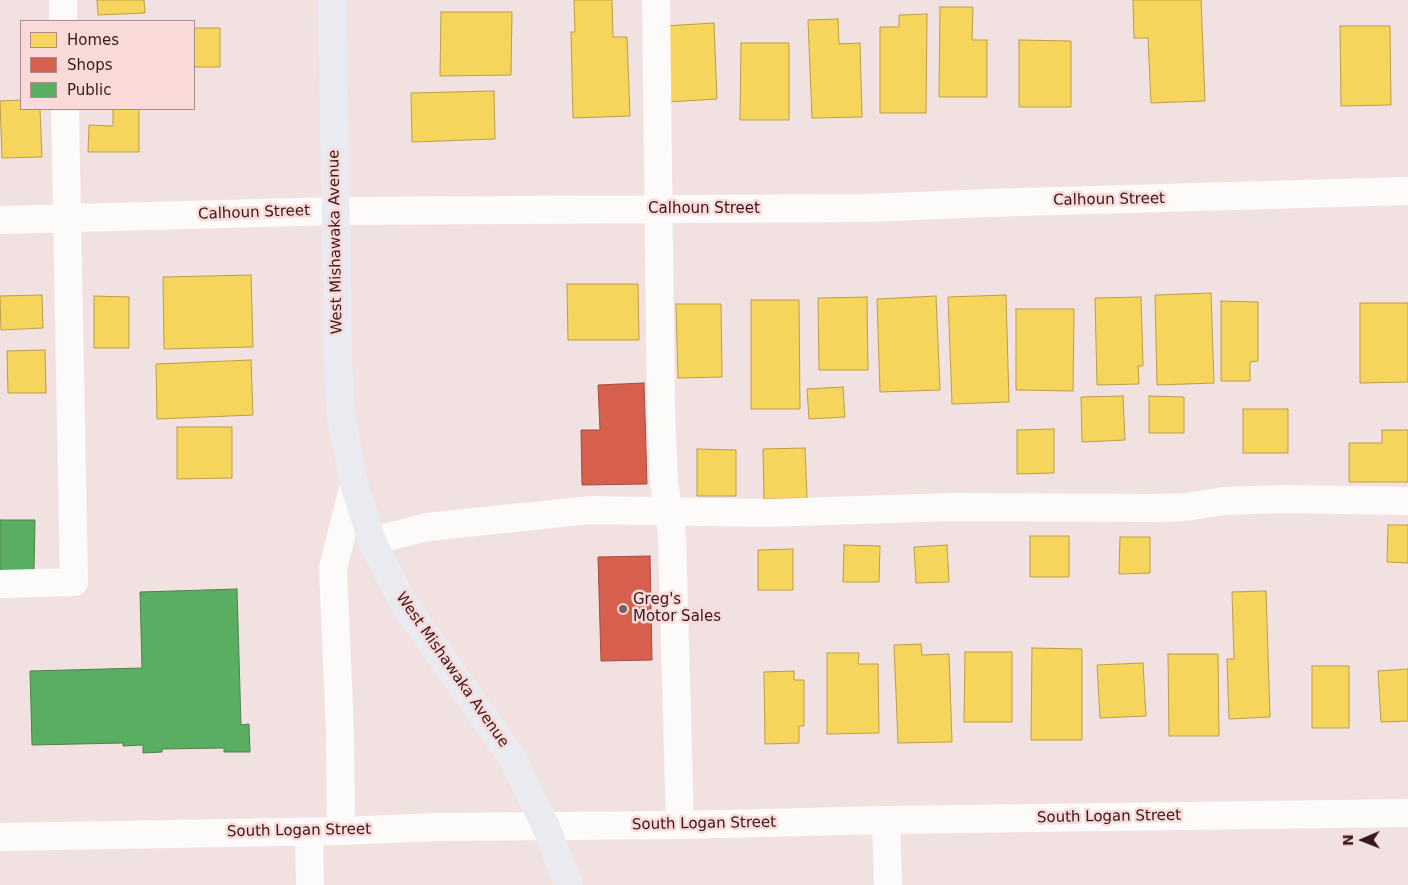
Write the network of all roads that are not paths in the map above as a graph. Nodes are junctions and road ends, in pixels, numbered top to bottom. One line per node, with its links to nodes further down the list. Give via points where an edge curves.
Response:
1 (63, 0): 4 (street)
2 (332, 0): 8 (main road, West Mishawaka Avenue)
3 (656, 0): 7 (street)
4 (64, 20)
5 (65, 110): 9 (street)
6 (1408, 191): 7 (street, Calhoun Street, via 869,208)
7 (659, 209): 8 (street, Calhoun Street); 13 (street, via 661,412)
8 (335, 211): 9 (street, Calhoun Street); 11 (main road, West Mishawaka Avenue, via 341,417)
9 (67, 218): 10 (street, Calhoun Street); 15 (street, via 74,582)
10 (0, 220)
11 (354, 484): 14 (main road, West Mishawaka Avenue); 20 (street, West Mishawaka Avenue, via 333,568)
12 (1408, 501): 13 (street, via 1285,499 1157,508 951,507 766,513)
13 (668, 511): 14 (street, via 591,510 427,527); 18 (street, via 672,535)
14 (372, 541): 19 (main road, West Mishawaka Avenue, via 404,604 514,759)
15 (0, 584)
16 (1408, 813): 17 (street, South Logan Street)
17 (886, 820): 18 (street, South Logan Street); 25 (street)
18 (680, 825): 19 (street, South Logan Street)
19 (546, 827): 20 (street, South Logan Street, via 438,826); 24 (main road, West Mishawaka Avenue)
20 (341, 831): 21 (street, South Logan Street)
21 (308, 832): 22 (street, South Logan Street); 23 (street)
22 (0, 837)
23 (310, 885)
24 (569, 885)
25 (888, 885)

